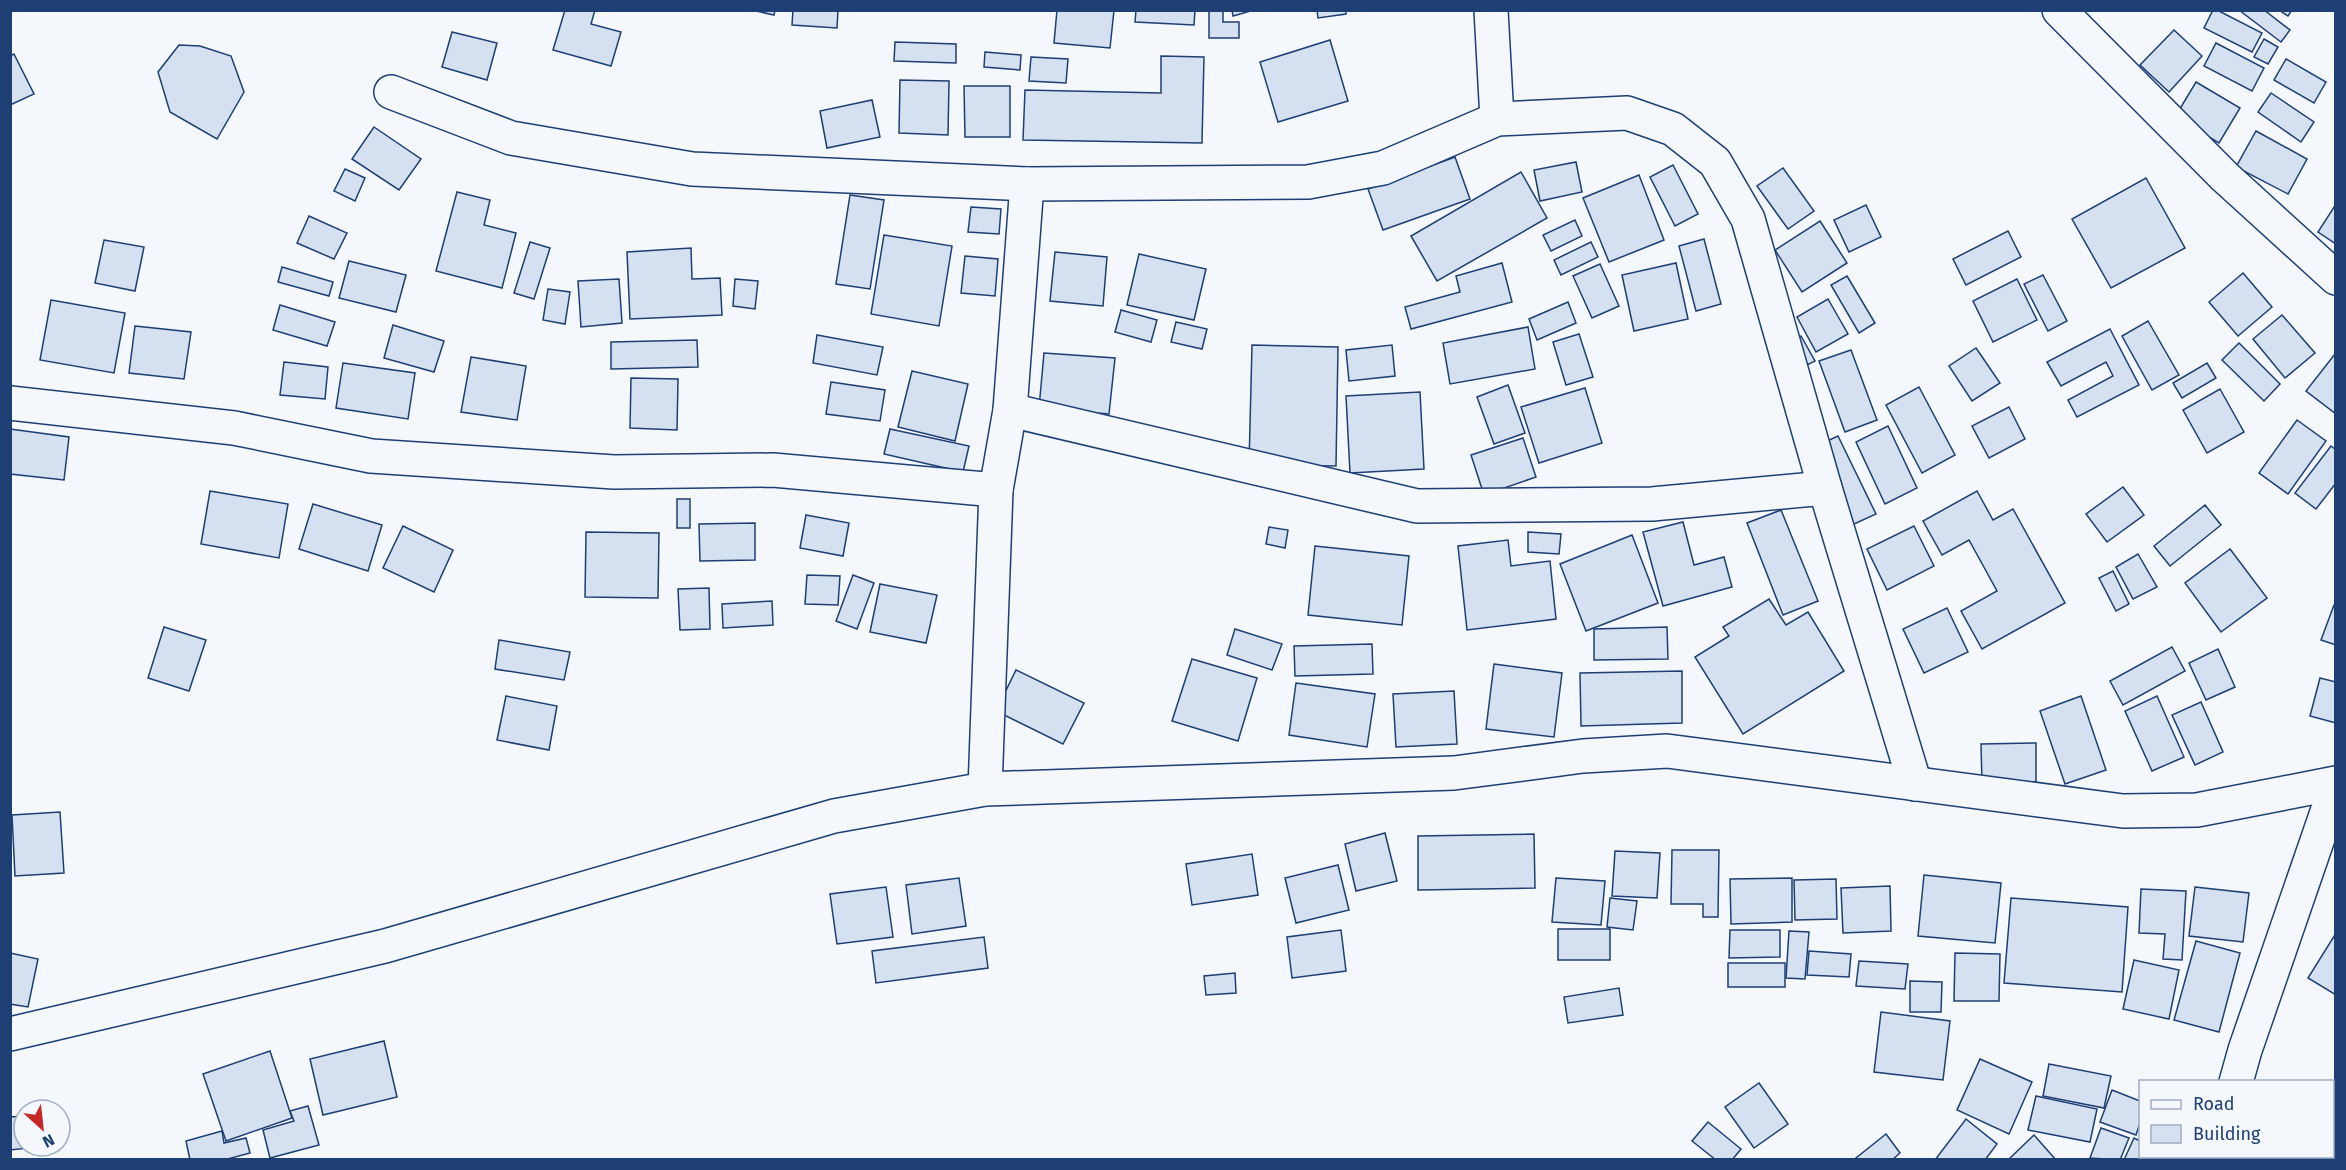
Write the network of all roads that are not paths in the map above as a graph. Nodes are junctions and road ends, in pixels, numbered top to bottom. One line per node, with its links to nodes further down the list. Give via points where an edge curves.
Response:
1 (1491, 10): 4 (street)
2 (2059, 10): 6 (street, via 2226,177)
3 (391, 92): 5 (street, via 512,138 692,169)
4 (1497, 119): 5 (street, via 1383,168 1308,182); 9 (street, via 1627,113 1673,129 1715,162 1748,219)
5 (1027, 184): 8 (street)
6 (2336, 278)
7 (10, 403): 10 (street, via 234,428 371,456 614,472 773,470)
8 (1010, 410): 9 (street, via 1417,506 1652,504); 10 (street)
9 (1825, 488): 11 (street)
10 (996, 490): 13 (street)
11 (1916, 784): 12 (street, via 2123,811 2197,810); 13 (street, via 1667,751 1583,756 1454,773)
12 (2336, 784): 15 (street)
13 (985, 789): 14 (street, via 834,816 385,946)
14 (10, 1034)
15 (2237, 1080)

